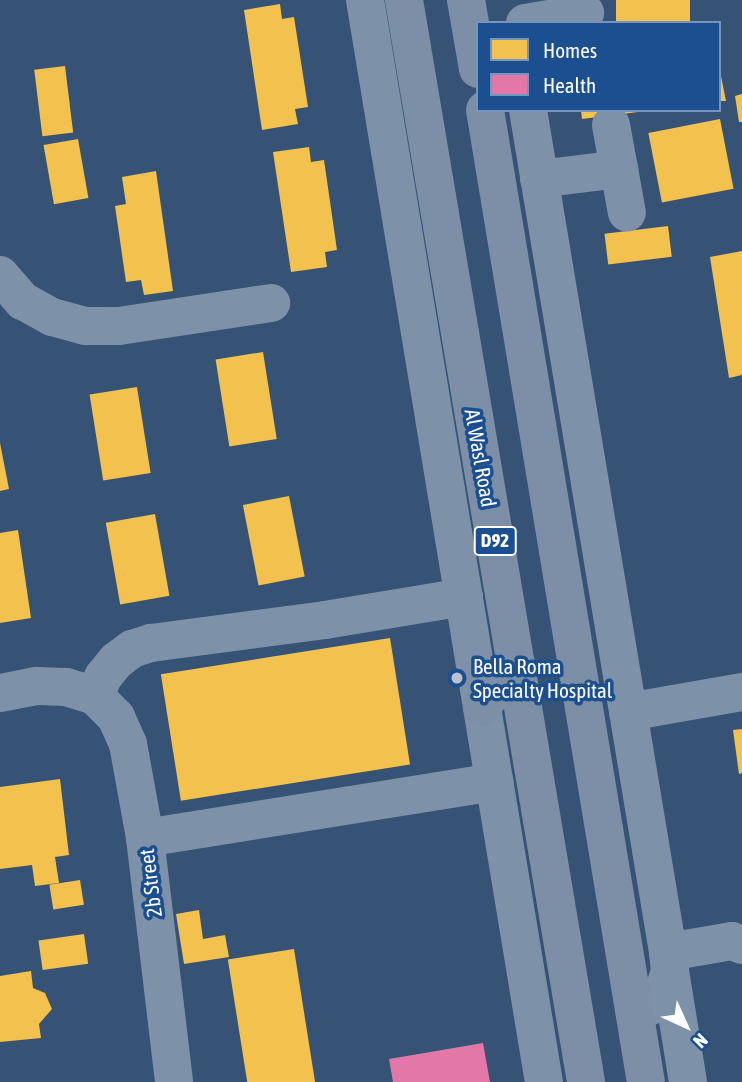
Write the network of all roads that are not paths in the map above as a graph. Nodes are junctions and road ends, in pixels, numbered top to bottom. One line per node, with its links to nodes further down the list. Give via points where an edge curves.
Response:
1 (365, 0): 17 (street)
2 (404, 0): 18 (main road, Al Wasl Road / D92)
3 (466, 0): 8 (main road)
4 (510, 0): 6 (street)
5 (584, 12): 7 (street)
6 (514, 21)
7 (536, 21)
8 (476, 58)
9 (485, 112): 28 (main road)
10 (528, 112): 13 (street)
11 (611, 125): 12 (street)
12 (619, 169): 13 (street); 14 (street)
13 (539, 179): 23 (street)
14 (627, 213)
15 (0, 275): 16 (street, via 23,300 52,317 85,326 119,326)
16 (271, 303)
17 (464, 597): 21 (street, via 151,643 116,661); 22 (street)
18 (515, 660): 22 (main road); 31 (main road, Al Wasl Road / D92)
19 (742, 692): 23 (street)
20 (0, 693): 21 (street, via 37,686 66,687)
21 (95, 696): 25 (street, 2b Street, via 116,717 128,744)
22 (482, 706): 24 (street)
23 (628, 712): 27 (street)
24 (495, 782): 25 (street); 30 (street)
25 (145, 838): 29 (street, 2b Street)
26 (742, 945): 27 (street, via 732,941)
27 (669, 961): 28 (street, via 664,989 652,1004); 33 (street)
28 (635, 1014): 32 (main road)
29 (174, 1082)
30 (544, 1082)
31 (586, 1082)
32 (646, 1082)
33 (688, 1082)

